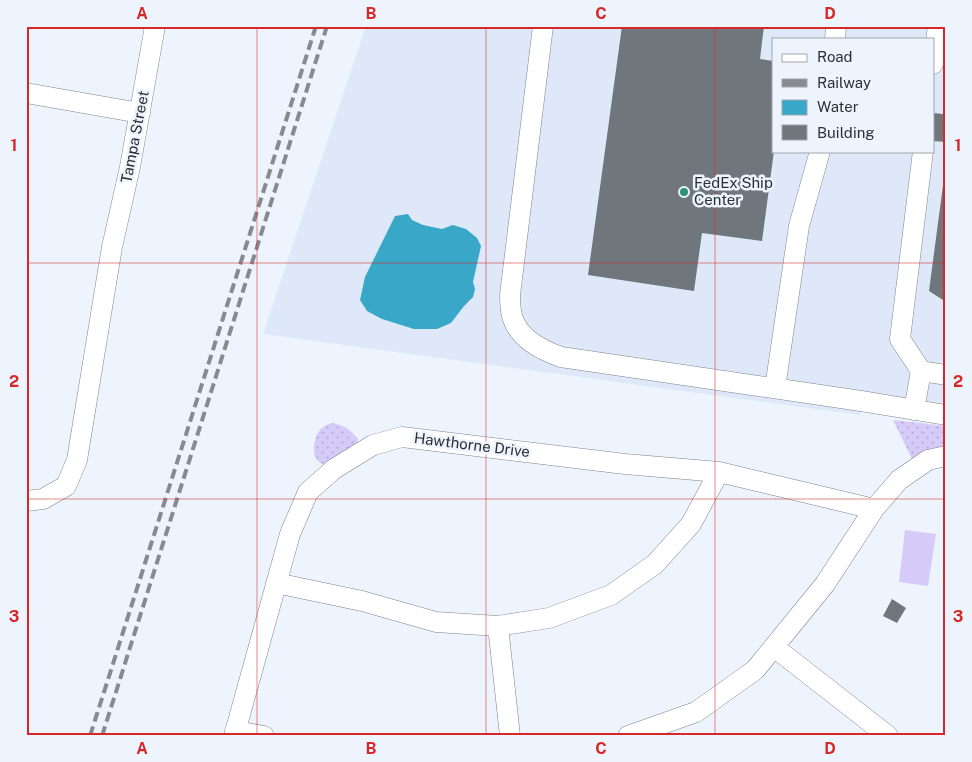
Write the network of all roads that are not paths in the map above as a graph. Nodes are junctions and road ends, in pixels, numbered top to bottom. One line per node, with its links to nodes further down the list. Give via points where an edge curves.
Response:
1 (155, 26): 6 (street, Tampa Street)
2 (543, 26): 11 (street, via 510,295 517,327 543,351 560,357)
3 (938, 26): 4 (street)
4 (934, 56)
5 (26, 93): 6 (street)
6 (140, 113): 16 (street, Tampa Street, via 112,247 77,460 66,486 43,499)
7 (820, 152): 11 (street, via 799,226)
8 (923, 152): 9 (street, via 900,339)
9 (921, 371): 10 (street); 12 (street)
10 (946, 375)
11 (775, 388): 12 (street)
12 (914, 410): 13 (street)
13 (946, 415)
14 (946, 456): 17 (street, via 928,460 899,480)
15 (719, 472): 17 (street, Hawthorne Drive); 18 (street, Hawthorne Drive, via 402,437 372,445 308,492 290,534); 19 (street, via 691,524 655,564 611,595 549,618)
16 (26, 502)
17 (874, 509): 20 (street, via 825,584)
18 (276, 583): 19 (street, via 362,601 436,622); 21 (street, Hawthorne Drive)
19 (498, 626): 23 (street)
20 (774, 647): 24 (street, via 755,670 696,712); 25 (street)
21 (234, 733): 22 (street, Hawthorne Drive)
22 (264, 736)
23 (510, 736)
24 (628, 736)
25 (888, 736)

